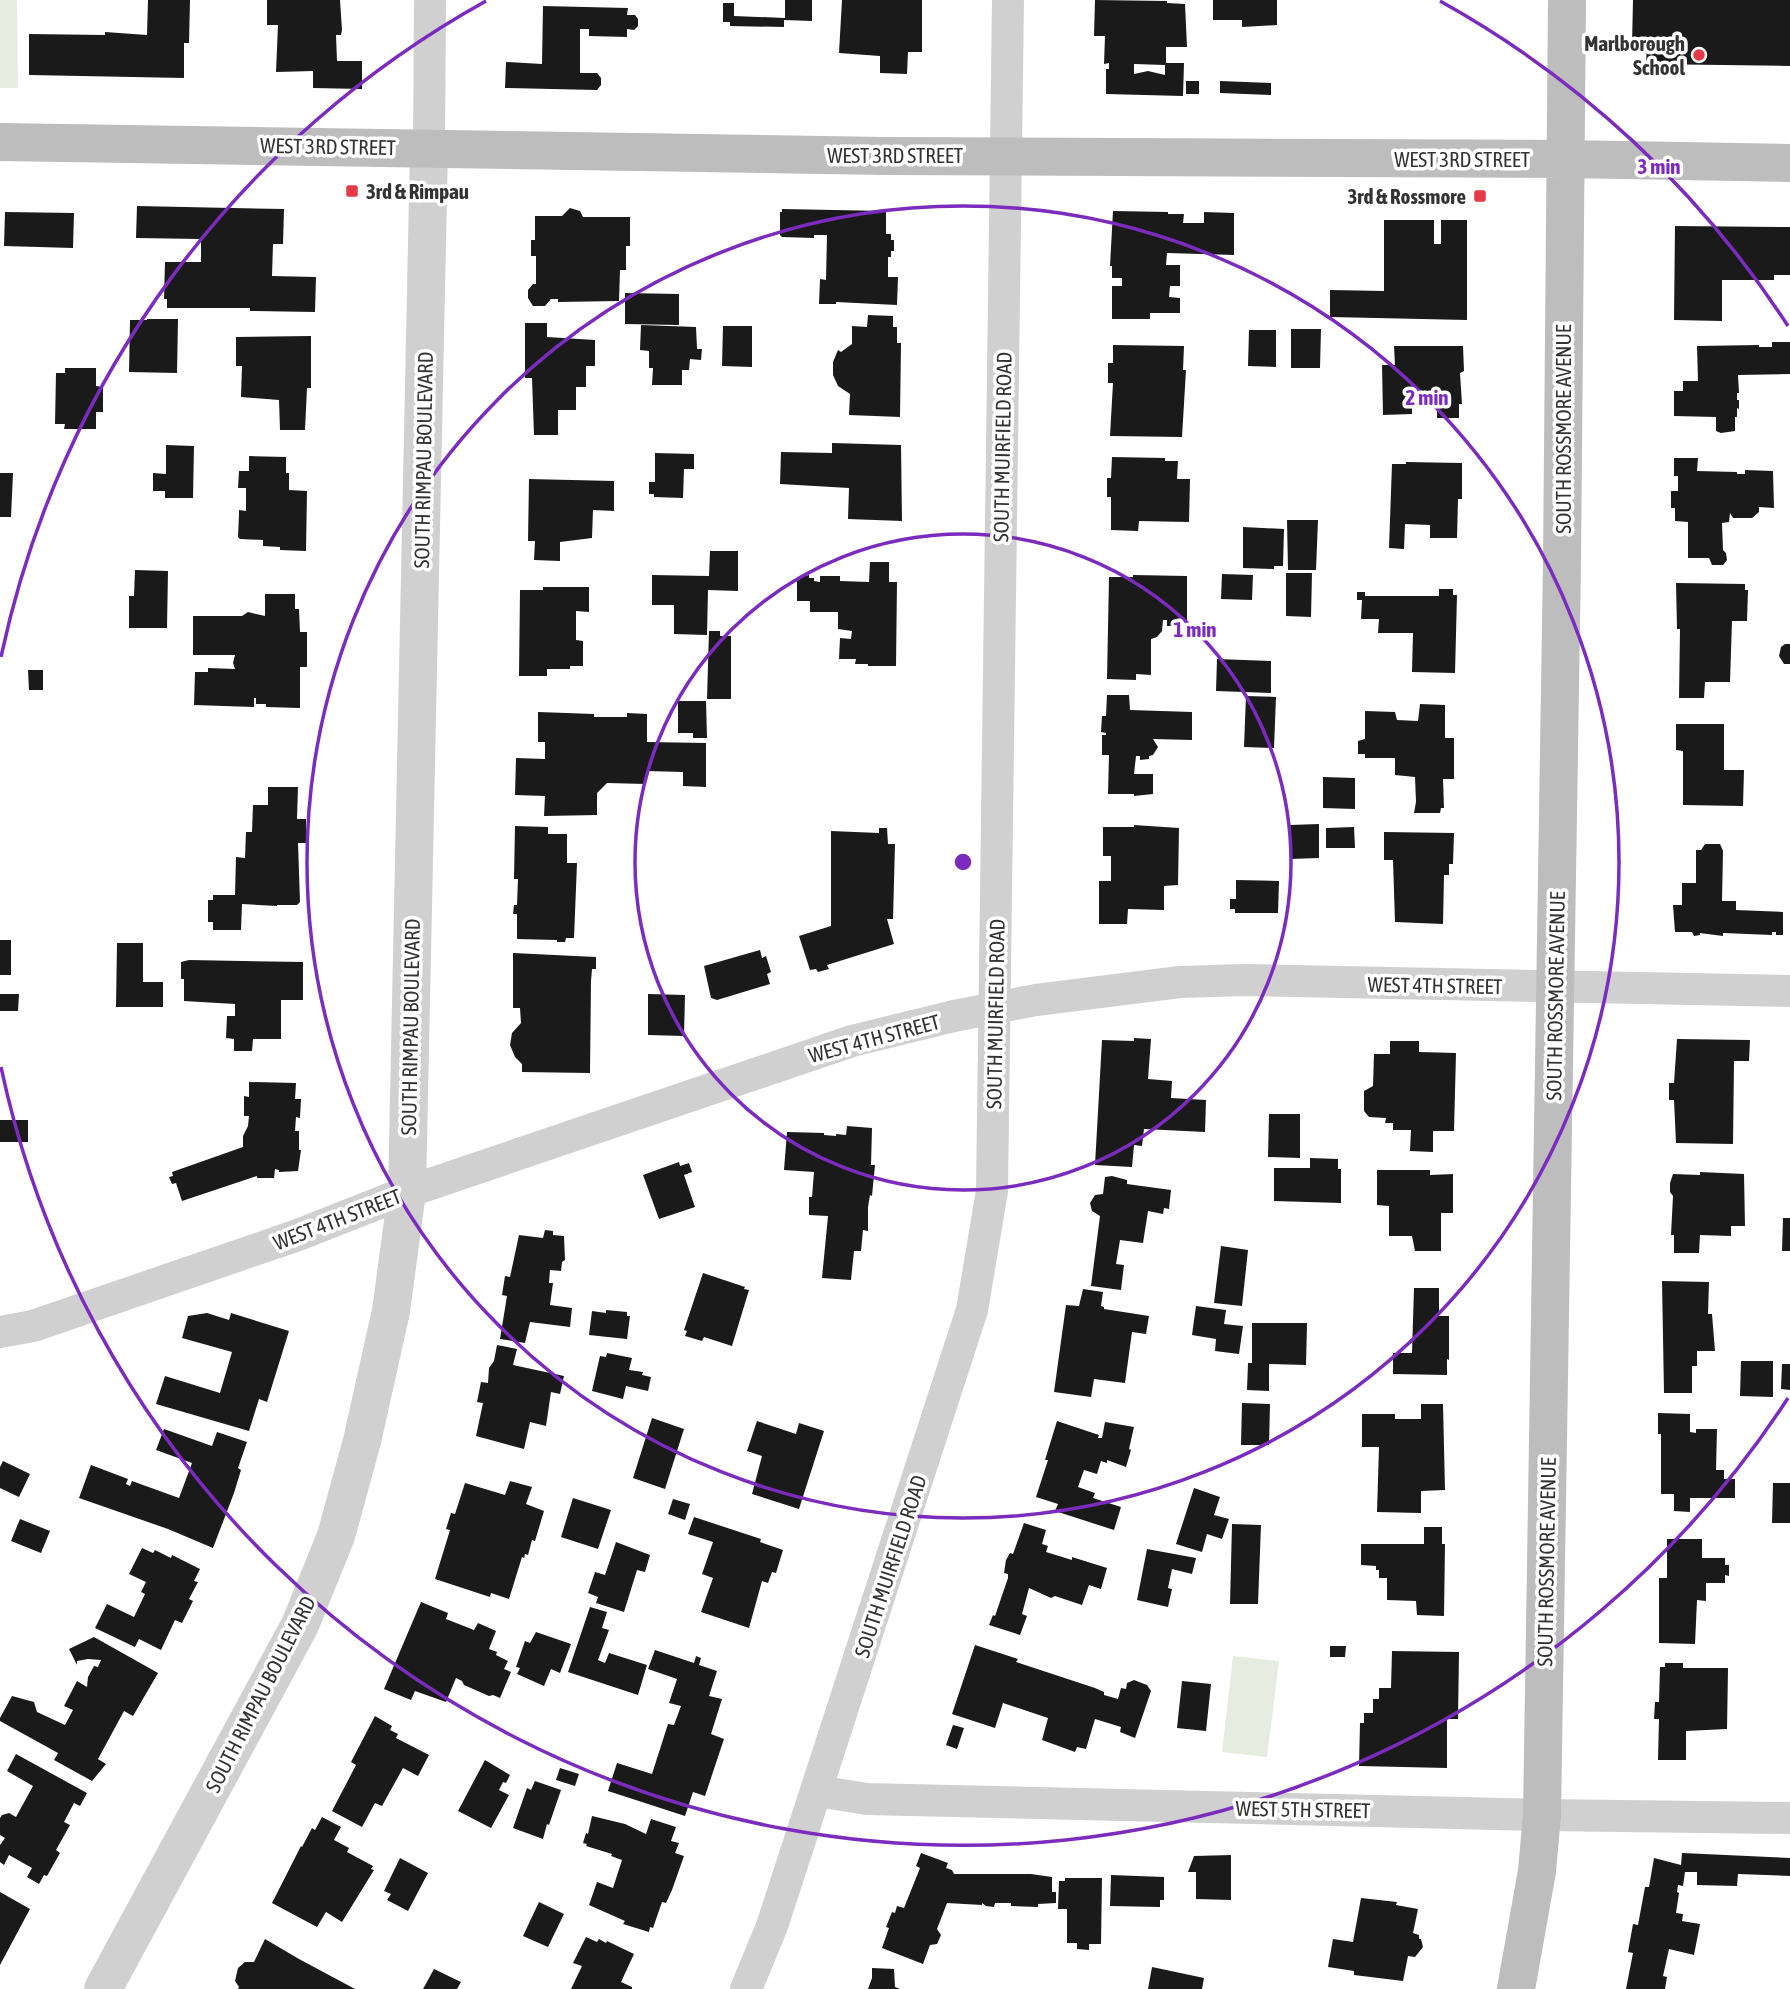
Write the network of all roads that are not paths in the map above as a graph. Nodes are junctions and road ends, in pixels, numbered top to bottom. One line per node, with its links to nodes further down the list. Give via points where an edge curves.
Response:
1 (430, 0): 5 (street, SOUTH RIMPAU BOULEVARD)
2 (1008, 0): 6 (street, SOUTH MUIRFIELD ROAD)
3 (1567, 0): 7 (main road, SOUTH ROSSMORE AVENUE)
4 (0, 142): 5 (main road, WEST 3RD STREET)
5 (429, 148): 6 (main road, WEST 3RD STREET); 12 (street, SOUTH RIMPAU BOULEVARD)
6 (1006, 156): 7 (main road, WEST 3RD STREET); 11 (street, SOUTH MUIRFIELD ROAD)
7 (1565, 159): 8 (main road, WEST 3RD STREET); 9 (main road, SOUTH ROSSMORE AVENUE)
8 (1790, 163)
9 (1555, 987): 10 (street, WEST 4TH STREET); 11 (street, WEST 4TH STREET, via 1232,980 1112,989); 15 (main road, SOUTH ROSSMORE AVENUE)
10 (1790, 991)
11 (995, 1007): 12 (street, WEST 4TH STREET, via 852,1041); 14 (street, SOUTH MUIRFIELD ROAD, via 992,1191 972,1310)
12 (407, 1192): 13 (street, WEST 4TH STREET, via 298,1235 33,1326); 17 (street, SOUTH RIMPAU BOULEVARD, via 391,1311 336,1536 300,1625)
13 (0, 1332)
14 (817, 1791): 15 (street, WEST 5TH STREET, via 867,1799); 18 (street, SOUTH MUIRFIELD ROAD)
15 (1542, 1815): 16 (street, WEST 5TH STREET); 19 (main road, SOUTH ROSSMORE AVENUE)
16 (1790, 1818)
17 (103, 1989)
18 (746, 1989)
19 (1516, 1989)

